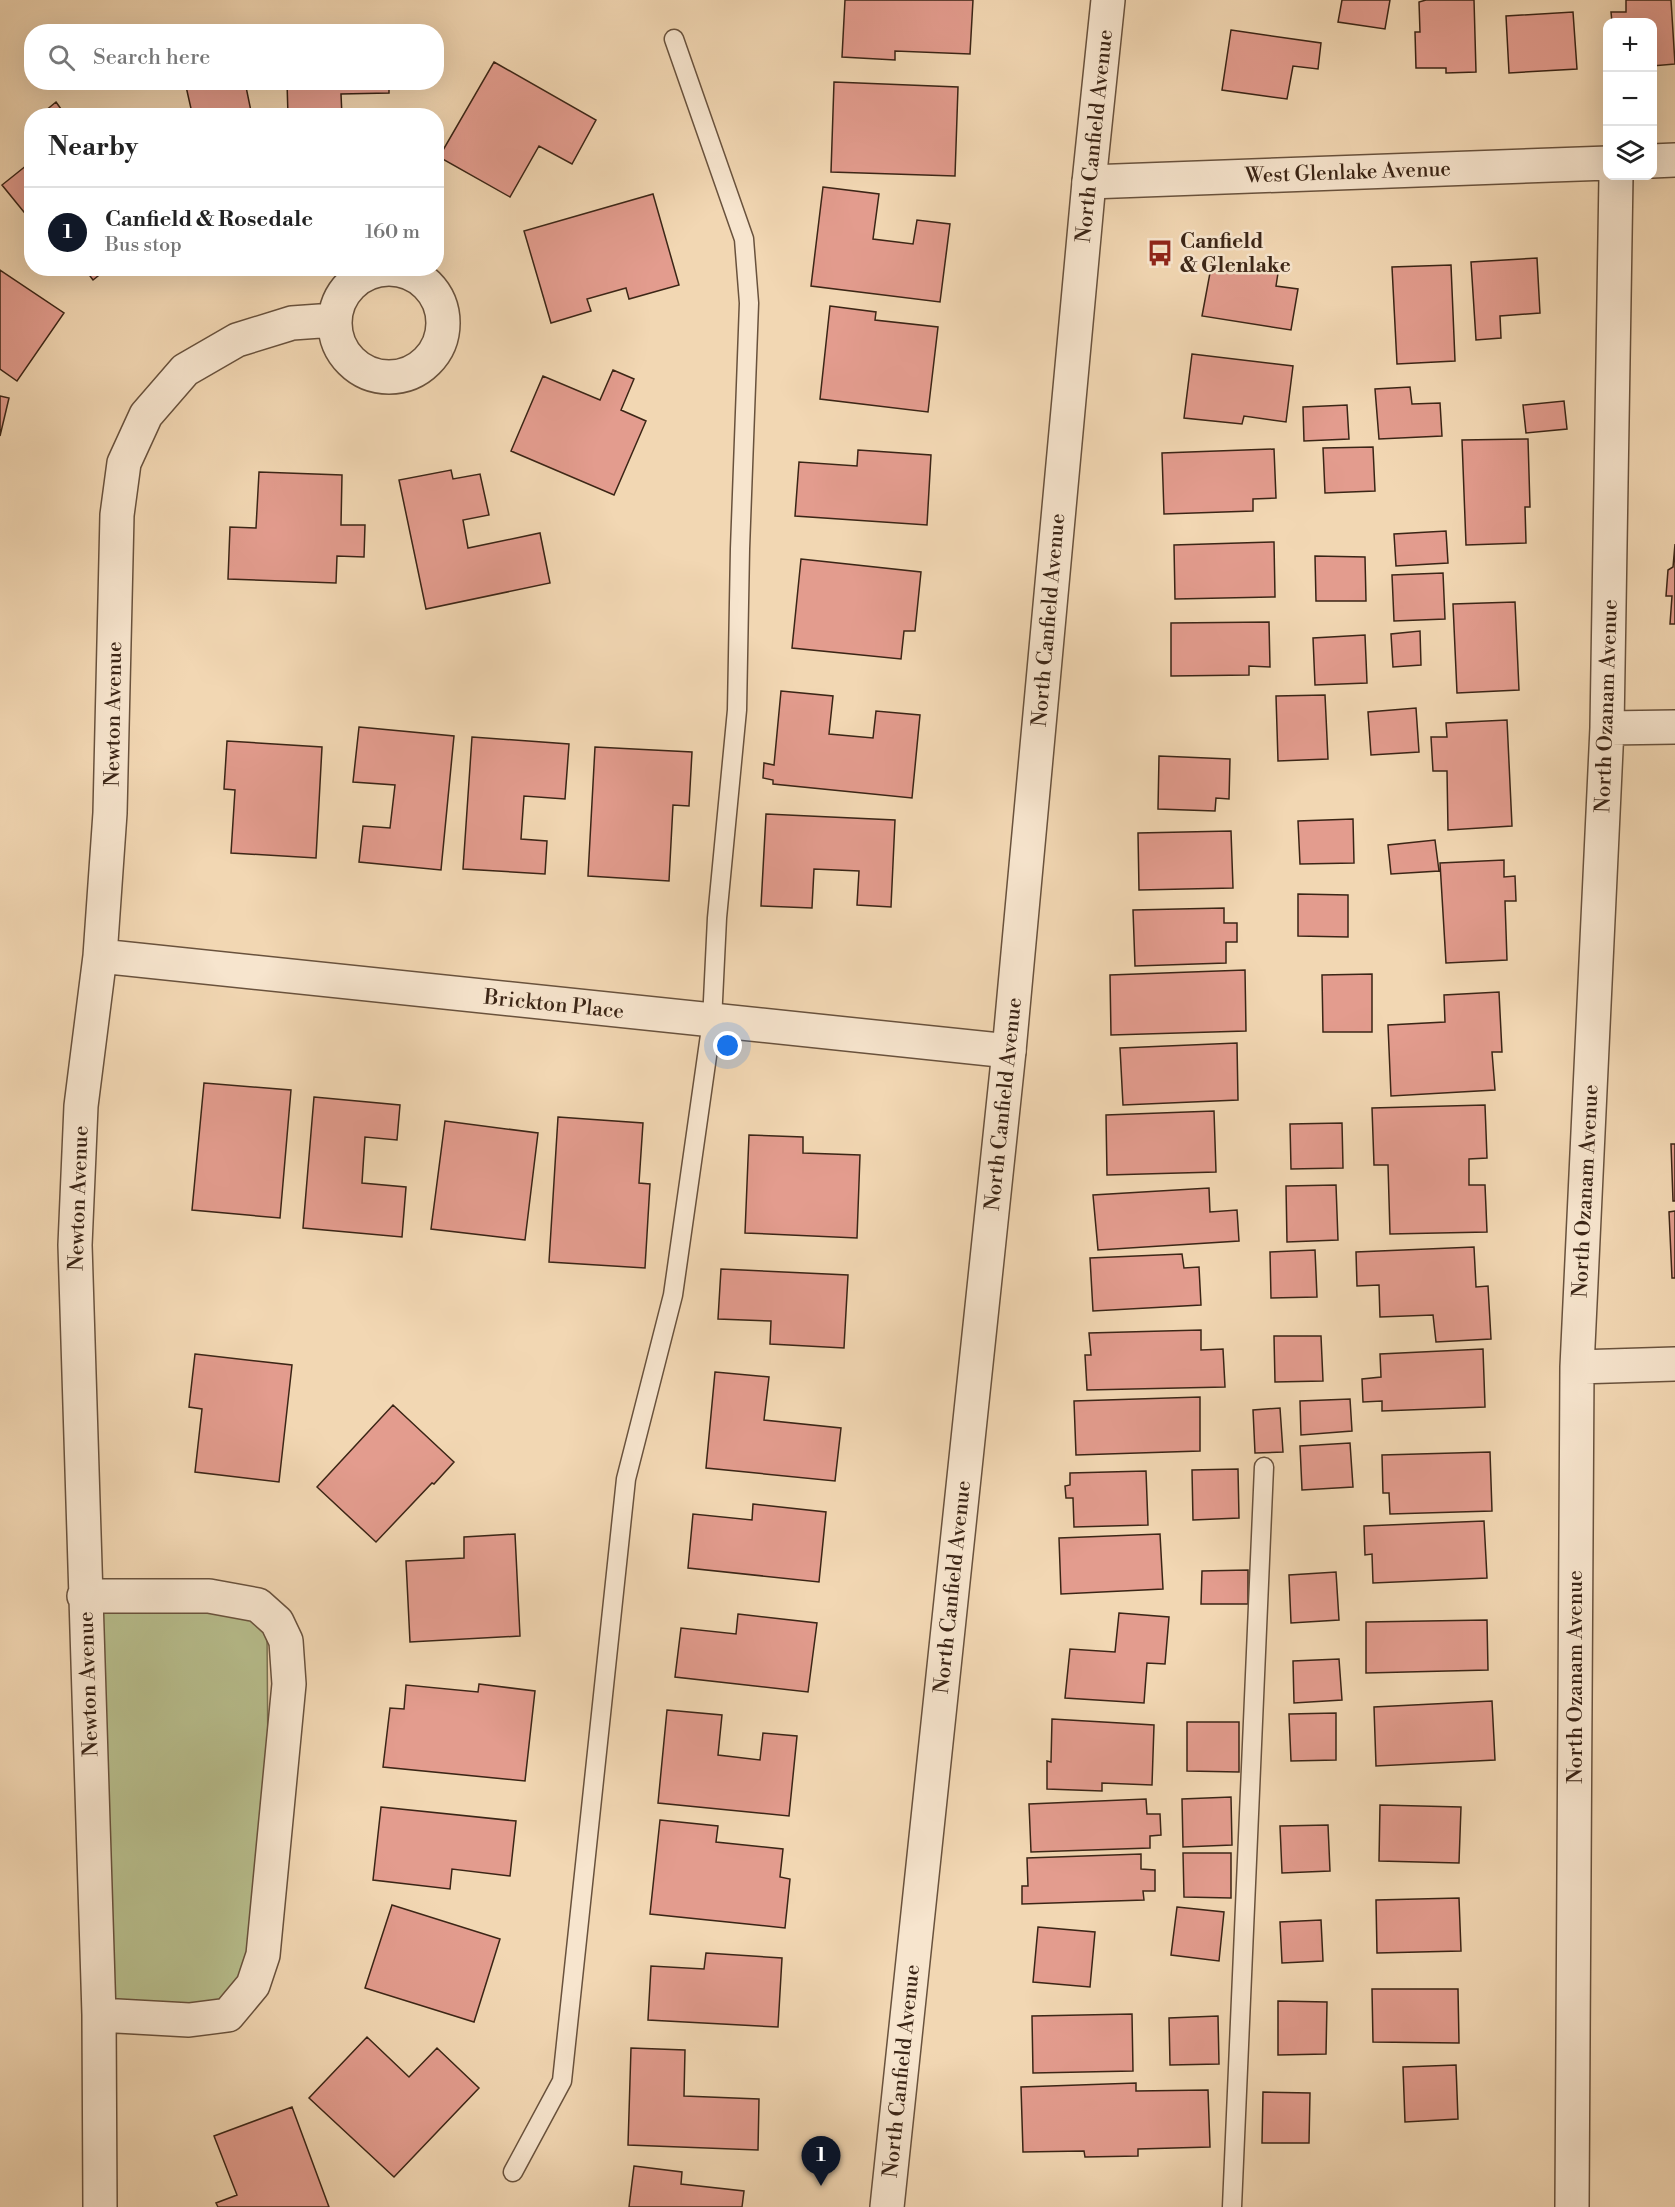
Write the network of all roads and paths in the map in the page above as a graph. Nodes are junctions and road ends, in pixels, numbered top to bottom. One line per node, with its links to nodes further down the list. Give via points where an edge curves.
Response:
1 (1108, 0): 7 (street, North Canfield Avenue)
2 (674, 39): 12 (lane, via 744,239 749,303 737,710 717,918)
3 (1675, 160): 4 (street)
4 (1657, 161)
5 (1603, 163): 7 (street, West Glenlake Avenue)
6 (1616, 180): 10 (street, North Ozanam Avenue)
7 (1089, 182): 13 (street, North Canfield Avenue)
8 (334, 320): 11 (street, Newton Avenue, via 292,324 237,340 185,370 146,415 124,463 117,515 110,813)
9 (1675, 727): 10 (street)
10 (1607, 728): 15 (street, North Ozanam Avenue)
11 (100, 956): 12 (street, Brickton Place); 17 (street, Newton Avenue, via 81,1106 75,1245)
12 (712, 1021): 13 (street, Brickton Place); 19 (lane, via 673,1294 626,1479 562,2081)
13 (1009, 1051): 21 (street, North Canfield Avenue)
14 (1675, 1364): 15 (street)
15 (1577, 1367): 23 (street, North Ozanam Avenue)
16 (1264, 1467): 22 (lane)
17 (84, 1596): 18 (street, Newton Avenue); 18 (street, via 208,1596 258,1605 277,1622 286,1641 289,1684 263,1955 253,1986 228,2015 189,2020)
18 (99, 2015): 20 (street, Newton Avenue)
19 (513, 2172)
20 (100, 2207)
21 (886, 2207)
22 (1232, 2207)
23 (1572, 2207)

